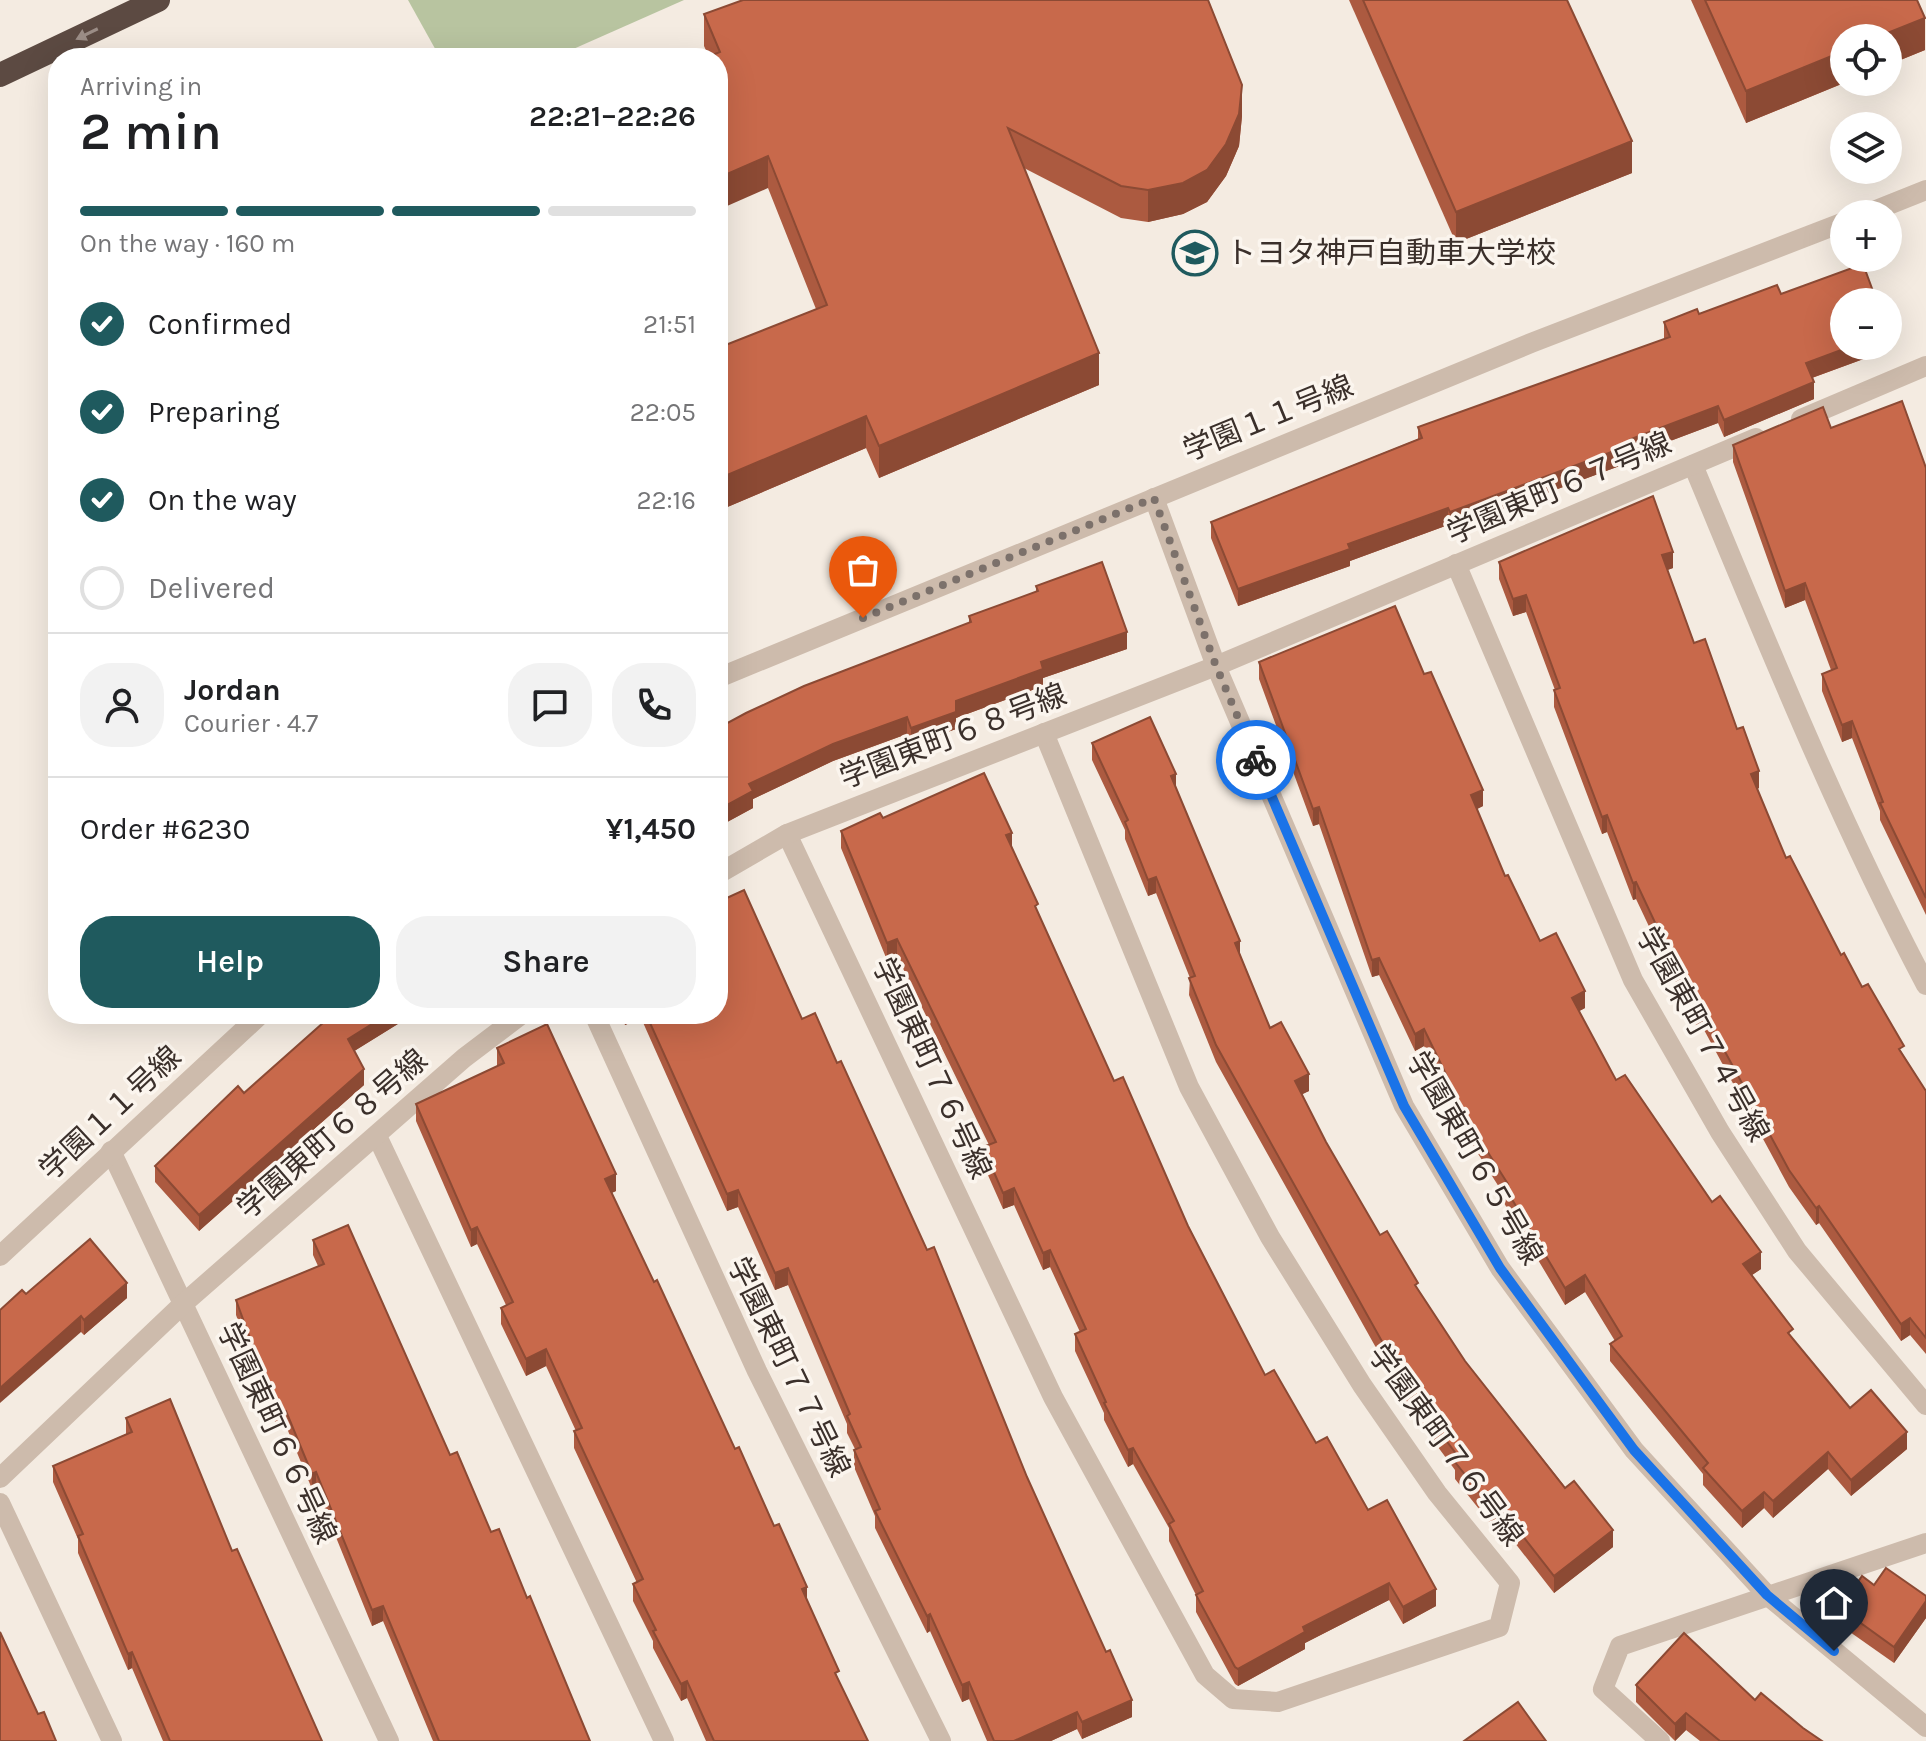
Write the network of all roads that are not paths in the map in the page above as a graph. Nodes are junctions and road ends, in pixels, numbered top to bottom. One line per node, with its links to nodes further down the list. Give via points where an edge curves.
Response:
1 (158, 0): 2 (highway, one-way to 2)
2 (57, 48)
3 (48, 52): 4 (highway, one-way to 4)
4 (0, 75)
5 (1926, 190): 6 (street)
6 (1901, 200)
7 (1830, 227): 10 (street, 学園１１号線)
8 (1926, 366): 9 (street, 学園東町６７号線)
9 (1693, 465): 11 (street, 学園東町６７号線); 17 (street, via 1797,712)
10 (1154, 498): 12 (street, 学園東町６５号線); 13 (street, 学園１１号線)
11 (1456, 564): 12 (street, 学園東町６７号線); 25 (street, 学園東町７４号線, via 1633,980 1720,1132 1797,1251)
12 (1216, 666): 14 (street, 学園東町６８号線); 29 (street, 学園東町６５号線, via 1404,1106 1492,1255 1634,1450)
13 (728, 674)
14 (1044, 733): 15 (street, 学園東町６８号線); 15 (street, 学園東町７６号線, via 1189,1087 1270,1237 1362,1385 1437,1493 1510,1583 1499,1627 1278,1702 1233,1699 1205,1675 1053,1397)
15 (787, 834): 16 (street, 学園東町６８号線)
16 (728, 868)
17 (1926, 985)
18 (250, 1024): 22 (street, 学園１１号線)
19 (509, 1024): 21 (street, 学園東町６８号線)
20 (599, 1024): 34 (street, 学園東町７７号線, via 751,1358)
21 (377, 1136): 24 (street, 学園東町６８号線); 33 (street)
22 (111, 1151): 23 (street, 学園１１号線); 24 (street, 学園東町６６号線)
23 (0, 1256)
24 (183, 1304): 26 (street, 学園東町６８号線); 32 (street, 学園東町６６号線)
25 (1926, 1405)
26 (0, 1478)
27 (0, 1503): 31 (street)
28 (1926, 1543): 29 (street)
29 (1767, 1595): 30 (street, 学園東町６５号線); 35 (street, via 1620,1646 1603,1689)
30 (1926, 1727)
31 (112, 1741)
32 (389, 1741)
33 (664, 1741)
34 (941, 1741)
35 (1660, 1741)

